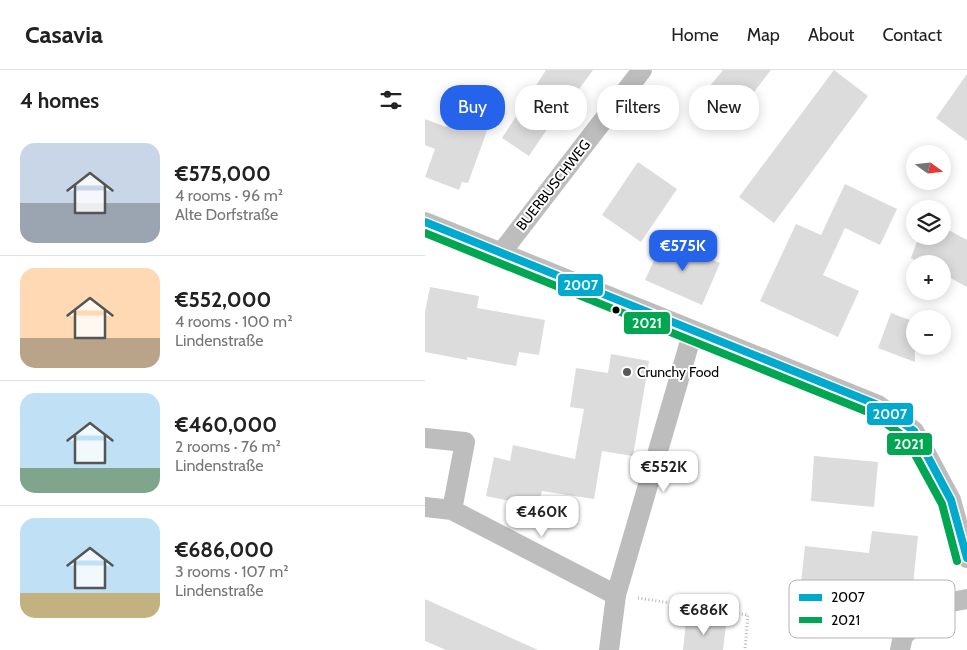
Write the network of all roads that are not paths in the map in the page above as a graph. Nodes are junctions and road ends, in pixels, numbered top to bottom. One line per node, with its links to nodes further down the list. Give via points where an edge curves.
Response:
1 (642, 70): 3 (street, BUERBUSCHWEG)
2 (425, 222): 3 (street)
3 (501, 253): 4 (street)
4 (693, 331): 6 (street, via 877,405 915,431); 10 (street)
5 (425, 438): 8 (street, via 465,442)
6 (959, 497): 9 (street)
7 (425, 507): 8 (street)
8 (452, 510): 10 (street)
9 (967, 558)
10 (615, 595): 11 (street)
11 (609, 650)

